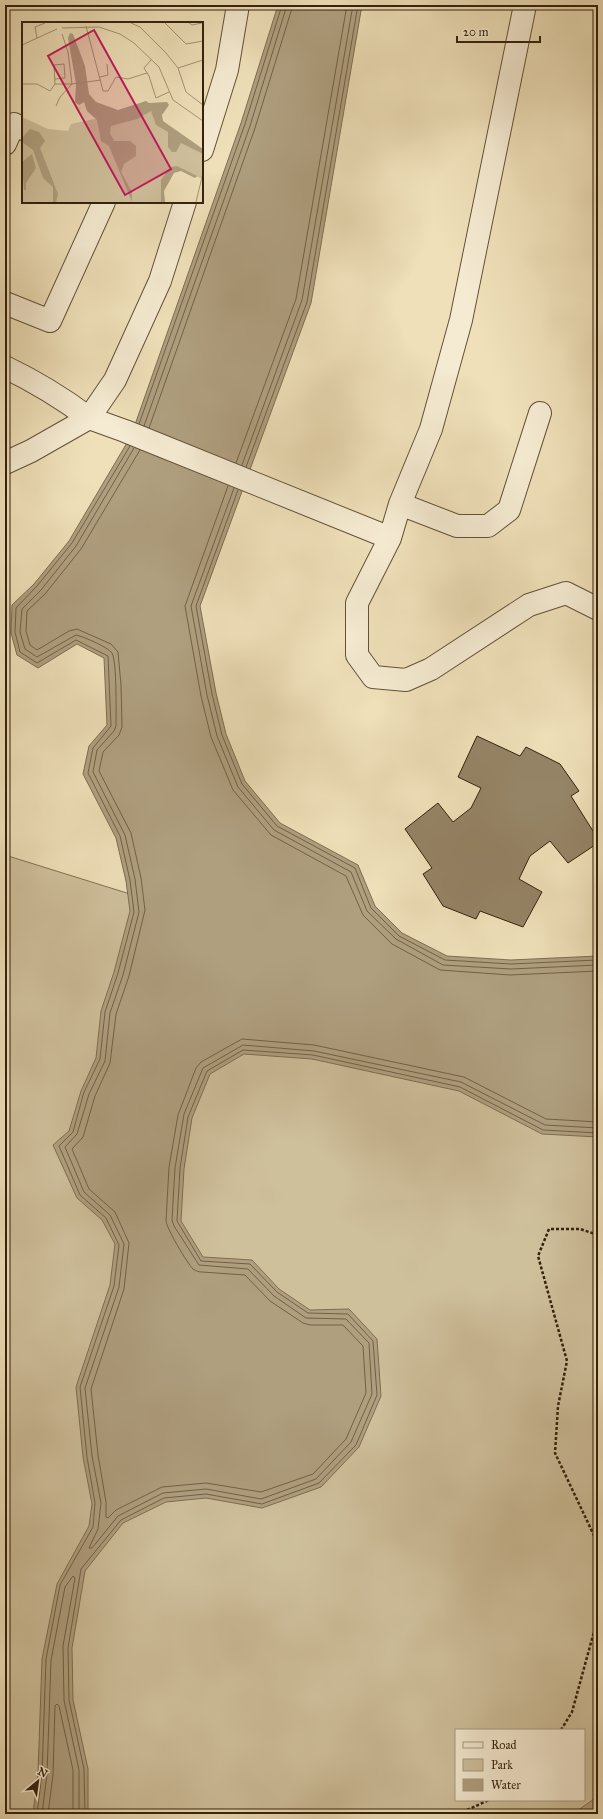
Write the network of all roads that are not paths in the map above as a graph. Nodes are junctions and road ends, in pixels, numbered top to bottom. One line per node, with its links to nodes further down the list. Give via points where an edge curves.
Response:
1 (238, 5): 5 (street, via 228,70)
2 (525, 5): 13 (street, via 461,320 431,429)
3 (22, 128): 4 (street, via 14,124)
4 (5, 144)
5 (203, 147)
6 (104, 203): 8 (street, via 50,321)
7 (185, 203): 11 (street, via 154,295 116,380)
8 (5, 303)
9 (5, 367): 11 (street, via 60,396)
10 (540, 413): 13 (street, via 509,510 488,526 457,526)
11 (89, 418): 12 (street); 14 (street)
12 (5, 463)
13 (400, 504): 14 (street)
14 (390, 538): 15 (street, via 357,603 357,655 373,677 406,680 461,650 530,605 566,593)
15 (598, 609)

